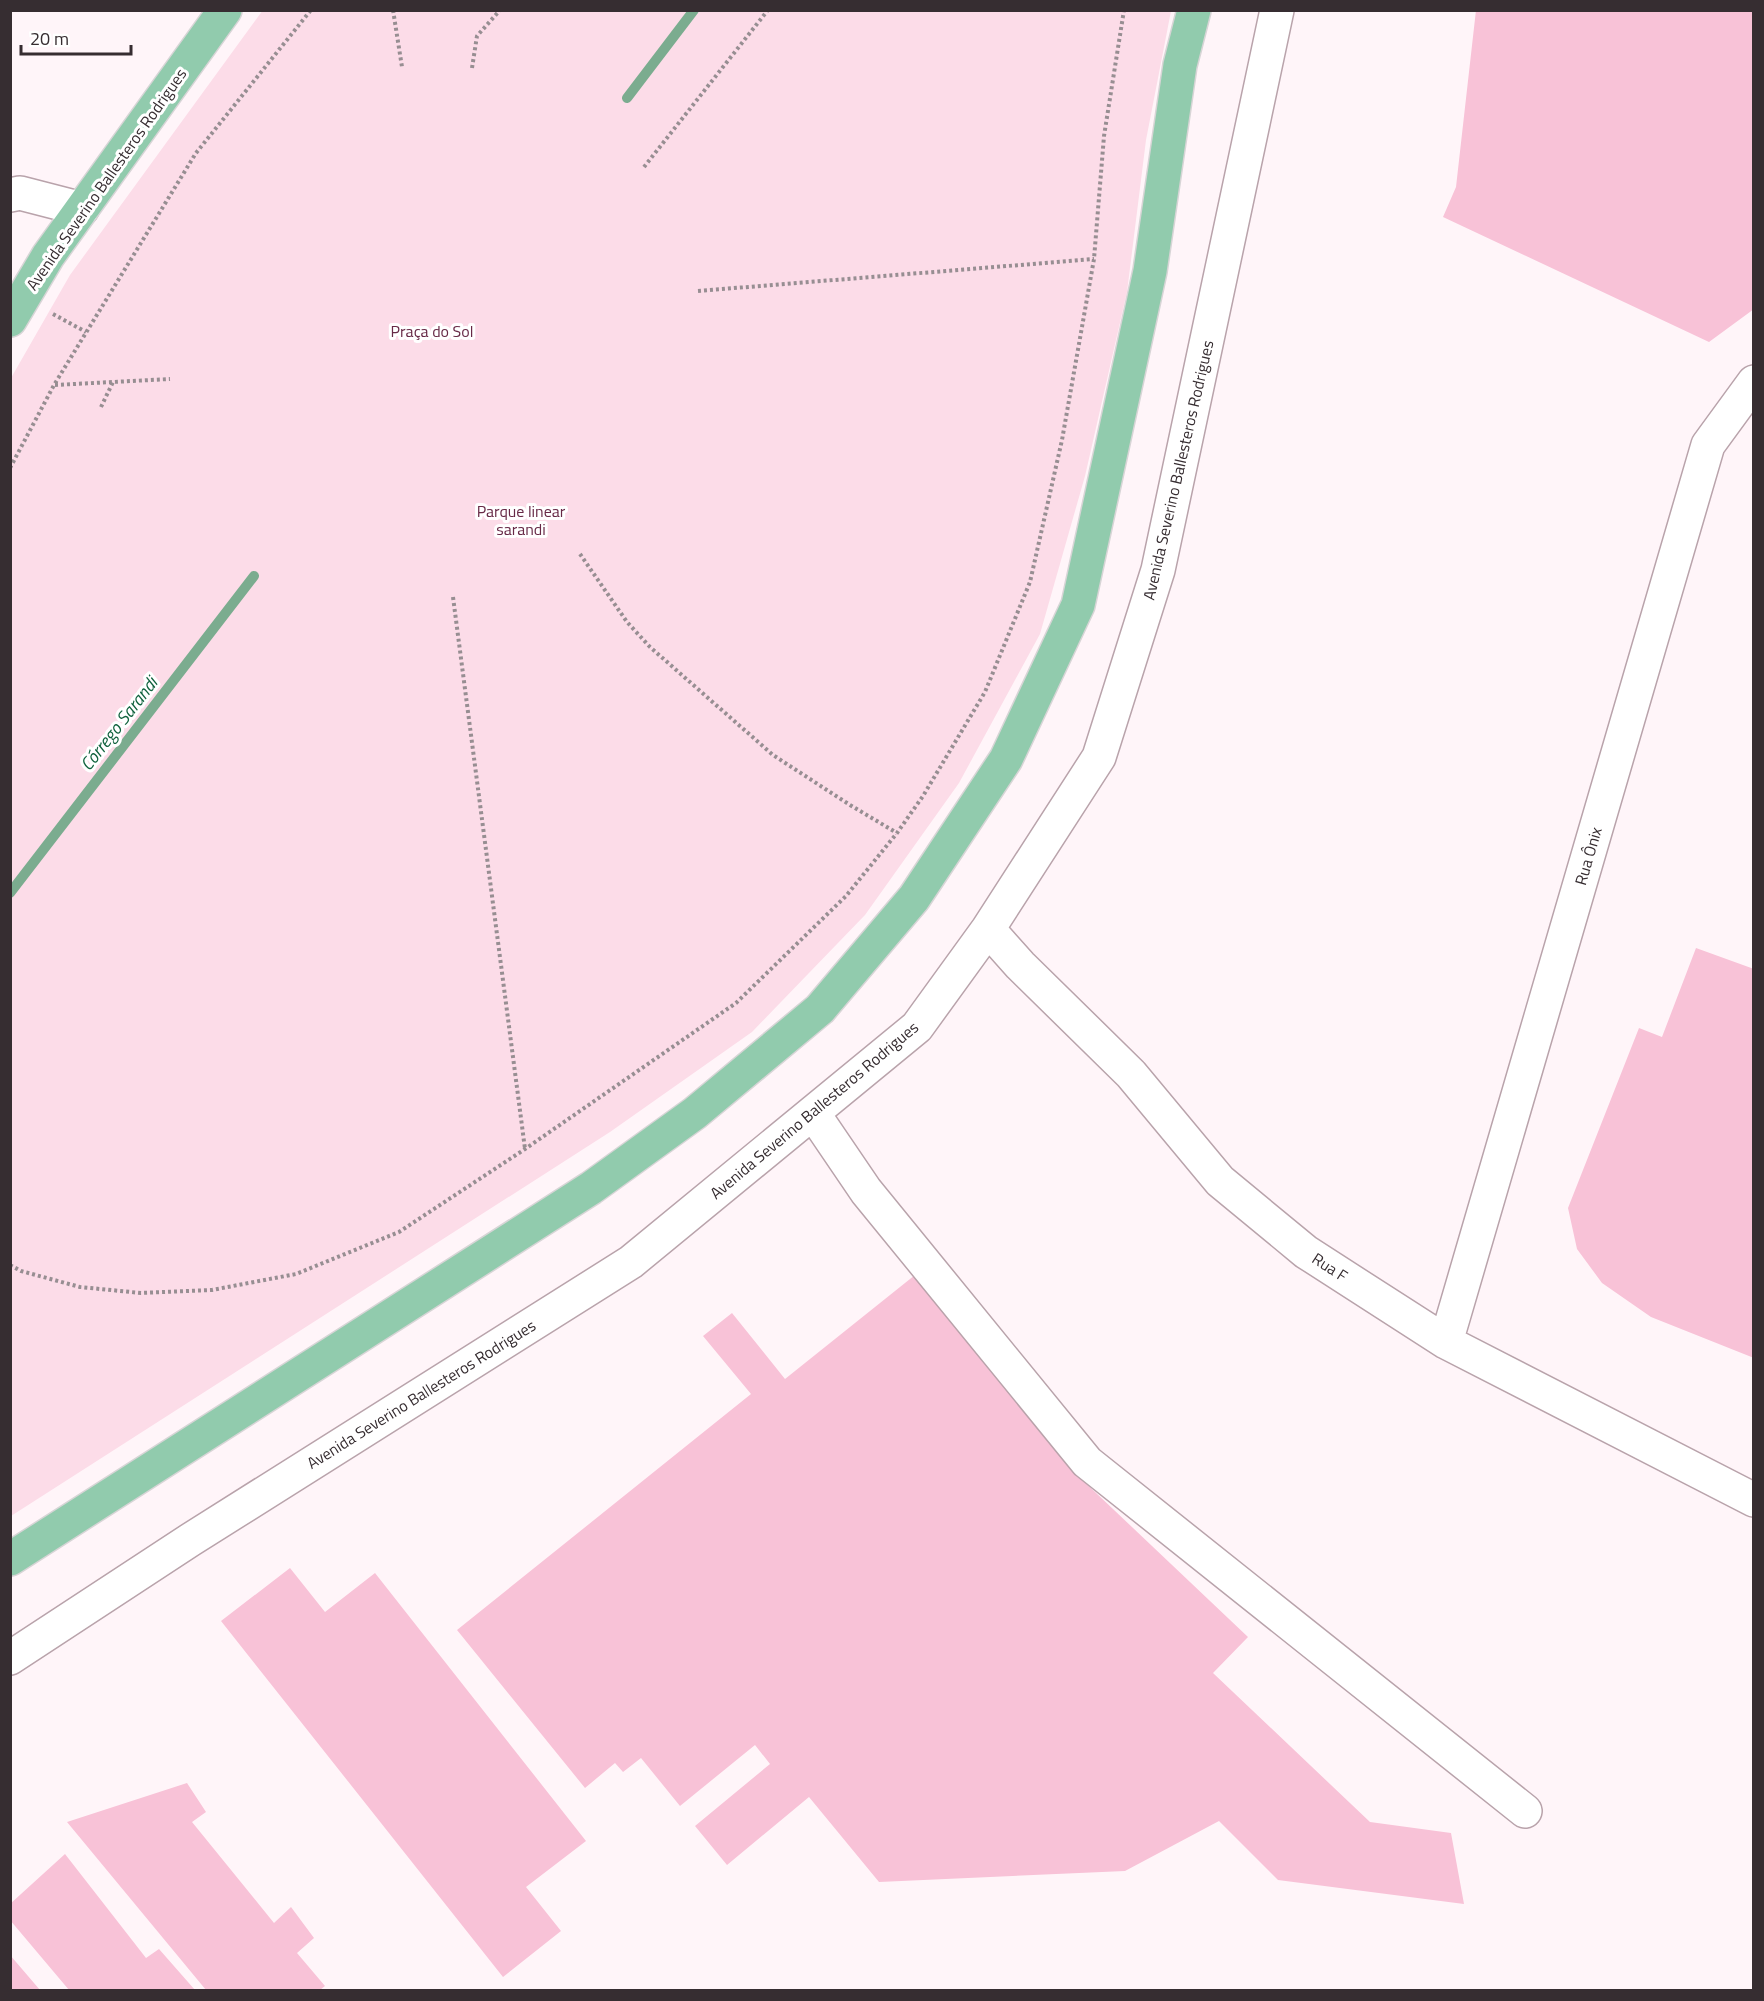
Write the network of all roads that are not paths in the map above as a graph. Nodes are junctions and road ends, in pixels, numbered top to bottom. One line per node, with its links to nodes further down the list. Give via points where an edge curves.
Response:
1 (225, 10): 5 (main road, Avenida Severino Ballesteros Rodrigues)
2 (1194, 10): 12 (main road, via 1180,64 1150,271 1078,605 1006,759 914,898 820,1009 695,1113 591,1188)
3 (1278, 10): 8 (street, Avenida Severino Ballesteros Rodrigues, via 1161,558 1099,757)
4 (10, 195): 5 (street, via 20,193)
5 (82, 208): 6 (main road, Avenida Severino Ballesteros Rodrigues)
6 (10, 320)
7 (1754, 382): 10 (street, Rua Ônix, via 1708,445)
8 (988, 929): 9 (street, Avenida Severino Ballesteros Rodrigues, via 917,1027); 10 (street, Rua F, via 1131,1074 1220,1181 1306,1252)
9 (813, 1113): 13 (street, Avenida Severino Ballesteros Rodrigues, via 631,1262 200,1533); 14 (street, via 866,1191 1087,1462)
10 (1446, 1342): 11 (street, Rua F)
11 (1754, 1500)
12 (10, 1559)
13 (10, 1658)
14 (1525, 1811)

